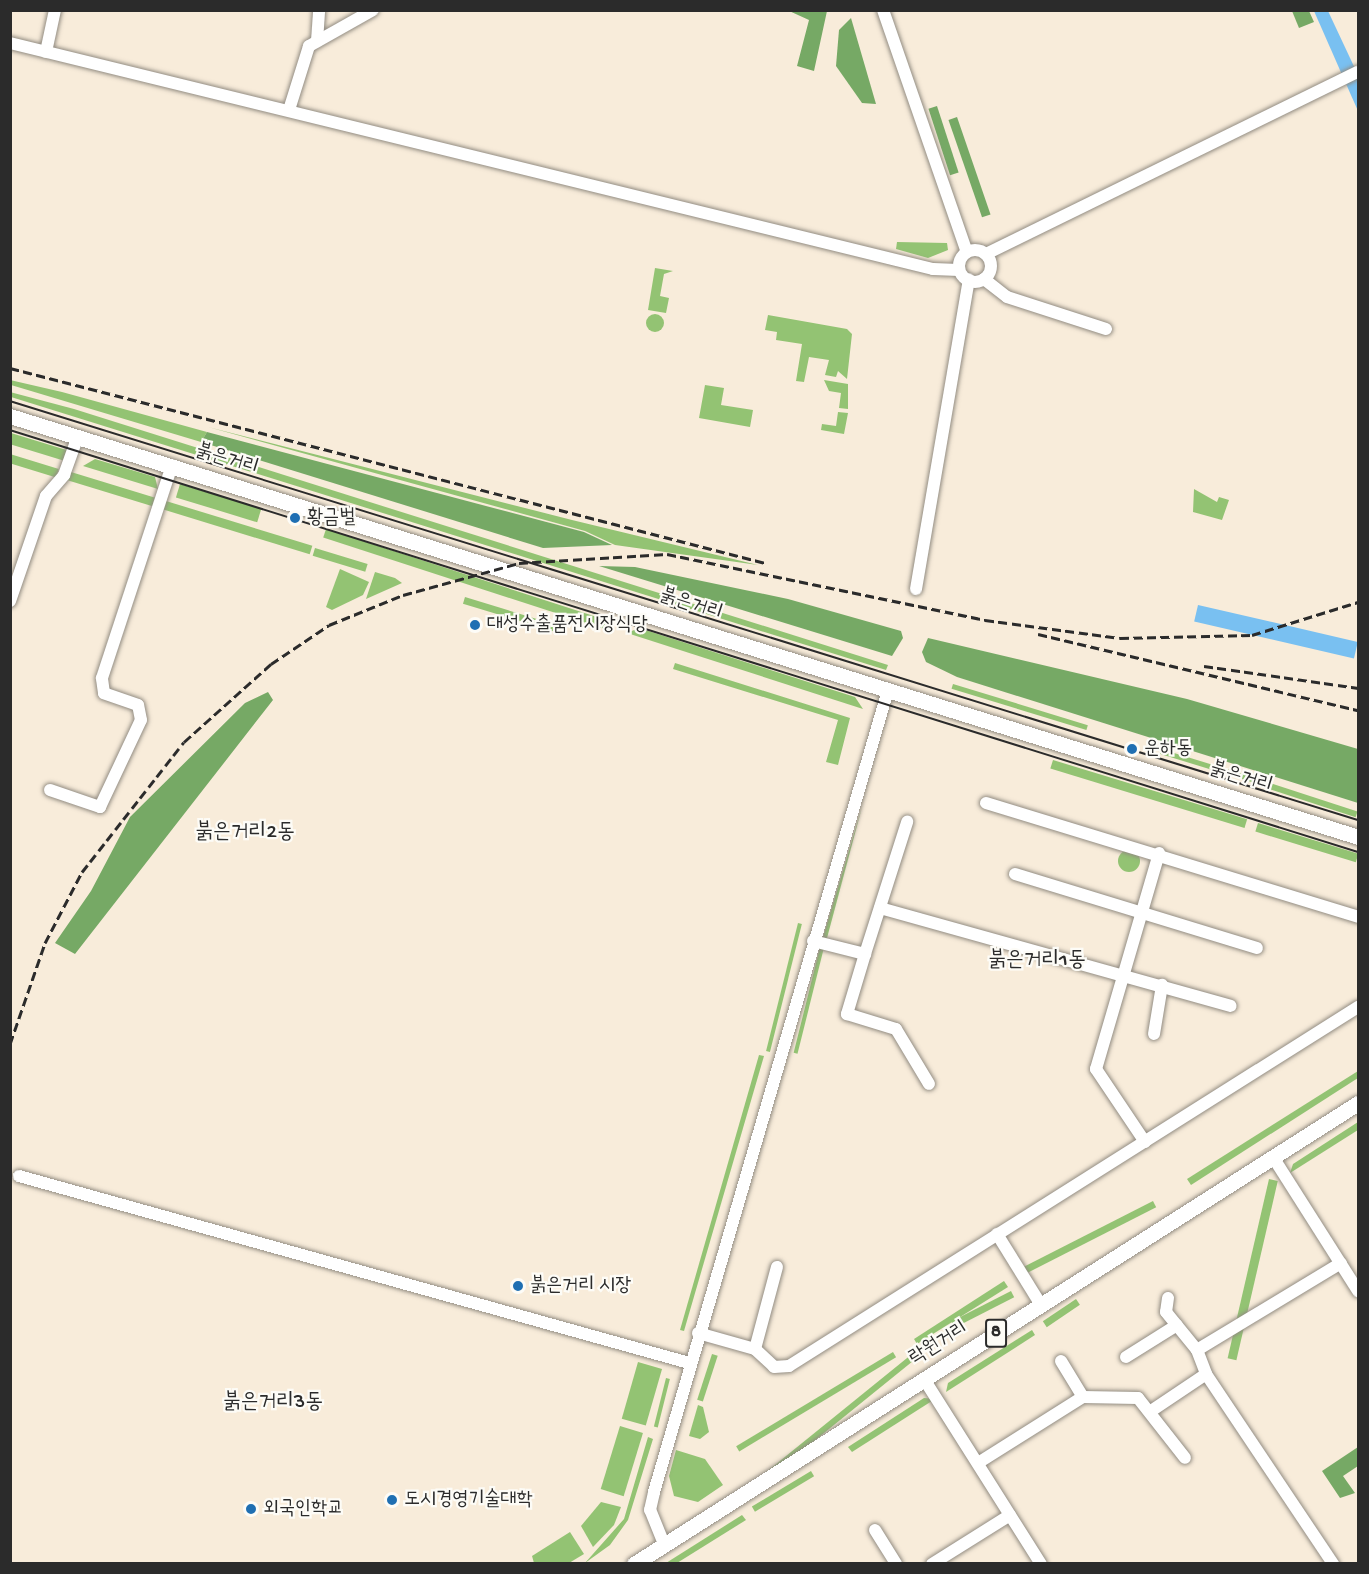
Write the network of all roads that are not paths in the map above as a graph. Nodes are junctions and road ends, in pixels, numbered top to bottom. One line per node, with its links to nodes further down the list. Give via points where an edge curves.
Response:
1 (55, 10): 7 (street)
2 (319, 10): 5 (street)
3 (373, 10): 5 (street)
4 (883, 10): 10 (street)
5 (317, 41): 9 (street, via 303,54)
6 (10, 43): 7 (street)
7 (46, 52): 9 (street)
8 (1359, 72): 11 (street)
9 (289, 110): 12 (street, via 933,269)
10 (967, 252): 11 (street); 12 (street)
11 (986, 254): 13 (street, via 991,267)
12 (960, 270): 14 (street)
13 (984, 279): 14 (street); 15 (street, via 1007,297)
14 (969, 280): 19 (street)
15 (1106, 328)
16 (10, 416): 17 (main road, 붉은거리)
17 (78, 436): 18 (main road, 붉은거리); 20 (street, via 64,475 46,496)
18 (172, 465): 21 (main road, 붉은거리); 22 (street, via 102,678 104,693 138,705 141,720 100,807)
19 (916, 589)
20 (10, 601)
21 (888, 690): 25 (main road, 붉은거리); 31 (street)
22 (50, 790)
23 (986, 803): 26 (street)
24 (907, 822): 28 (street)
25 (1359, 837)
26 (1159, 853): 29 (street); 30 (street)
27 (1015, 874): 29 (street)
28 (880, 908): 33 (street); 34 (street)
29 (1141, 912): 32 (street); 34 (street)
30 (1359, 917)
31 (813, 941): 33 (street); 51 (street)
32 (1257, 948)
33 (865, 954): 39 (street, via 847,1014 896,1029)
34 (1123, 974): 35 (street); 41 (street, via 1096,1070)
35 (1161, 985): 36 (street); 38 (street)
36 (1231, 1006)
37 (1359, 1007): 41 (street)
38 (1154, 1034)
39 (929, 1084)
40 (1359, 1103): 42 (main road, 락원거리 / 8)
41 (1145, 1142): 44 (street)
42 (1273, 1157): 45 (street); 49 (main road, 락원거리 / 8)
43 (19, 1176): 56 (street)
44 (997, 1234): 49 (street); 52 (street, via 789,1366 774,1368)
45 (1341, 1263): 47 (street); 53 (street)
46 (777, 1267): 52 (street)
47 (1359, 1290)
48 (1168, 1298): 50 (street, via 1166,1312)
49 (1041, 1305): 58 (main road, 락원거리 / 8)
50 (1177, 1325): 53 (street); 54 (street)
51 (698, 1333): 52 (street); 56 (street)
52 (755, 1349)
53 (1197, 1350): 57 (street)
54 (1126, 1357)
55 (1061, 1361): 59 (street)
56 (689, 1363): 65 (street, via 650,1510)
57 (1206, 1374): 60 (street); 70 (street)
58 (924, 1378): 62 (street); 65 (main road, 락원거리 / 8)
59 (1083, 1397): 60 (street, via 1138,1398); 62 (street)
60 (1151, 1411): 61 (street)
61 (1185, 1458)
62 (978, 1463): 63 (street)
63 (1010, 1515): 68 (street); 69 (street)
64 (875, 1530): 67 (street)
65 (664, 1544): 66 (main road, 락원거리 / 8)
66 (634, 1563)
67 (896, 1563)
68 (932, 1563)
69 (1041, 1563)
70 (1333, 1563)

